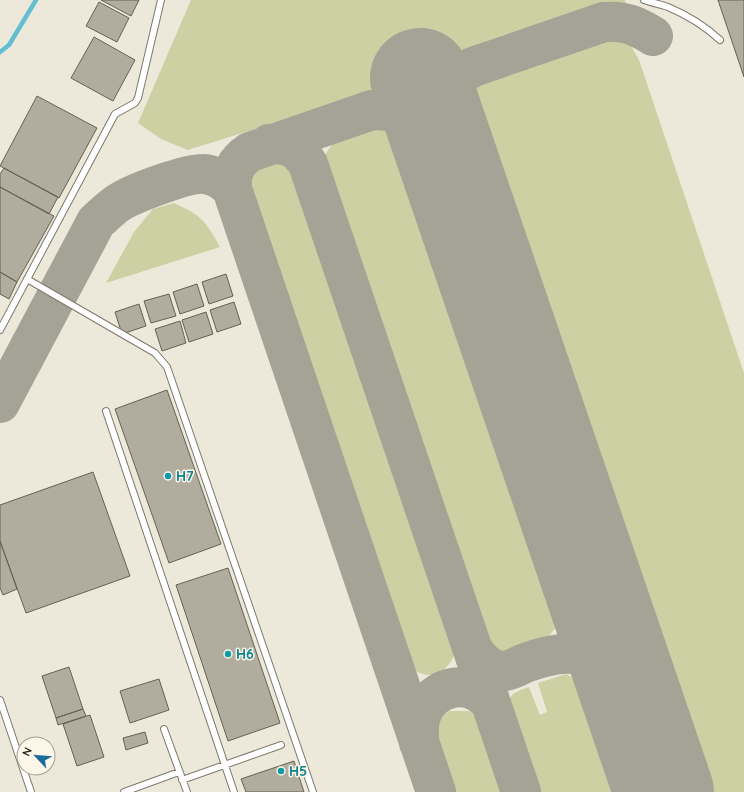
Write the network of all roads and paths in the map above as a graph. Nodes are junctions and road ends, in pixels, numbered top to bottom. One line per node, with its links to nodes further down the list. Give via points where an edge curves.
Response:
1 (162, 0): 4 (lane, via 138,98 135,103 115,114)
2 (644, 0): 3 (lane, via 666,6 708,29)
3 (720, 40)
4 (27, 279): 5 (lane); 18 (lane, via 155,353 167,367)
5 (0, 330)
6 (106, 411): 10 (lane)
7 (0, 700): 14 (lane)
8 (164, 729): 11 (lane)
9 (281, 745): 10 (lane)
10 (225, 766): 12 (lane); 17 (lane)
11 (179, 772): 12 (lane); 15 (lane)
12 (182, 780): 13 (lane)
13 (186, 791): 16 (lane)
14 (31, 792)
15 (124, 792)
16 (179, 792)
17 (234, 792)
18 (313, 792)

